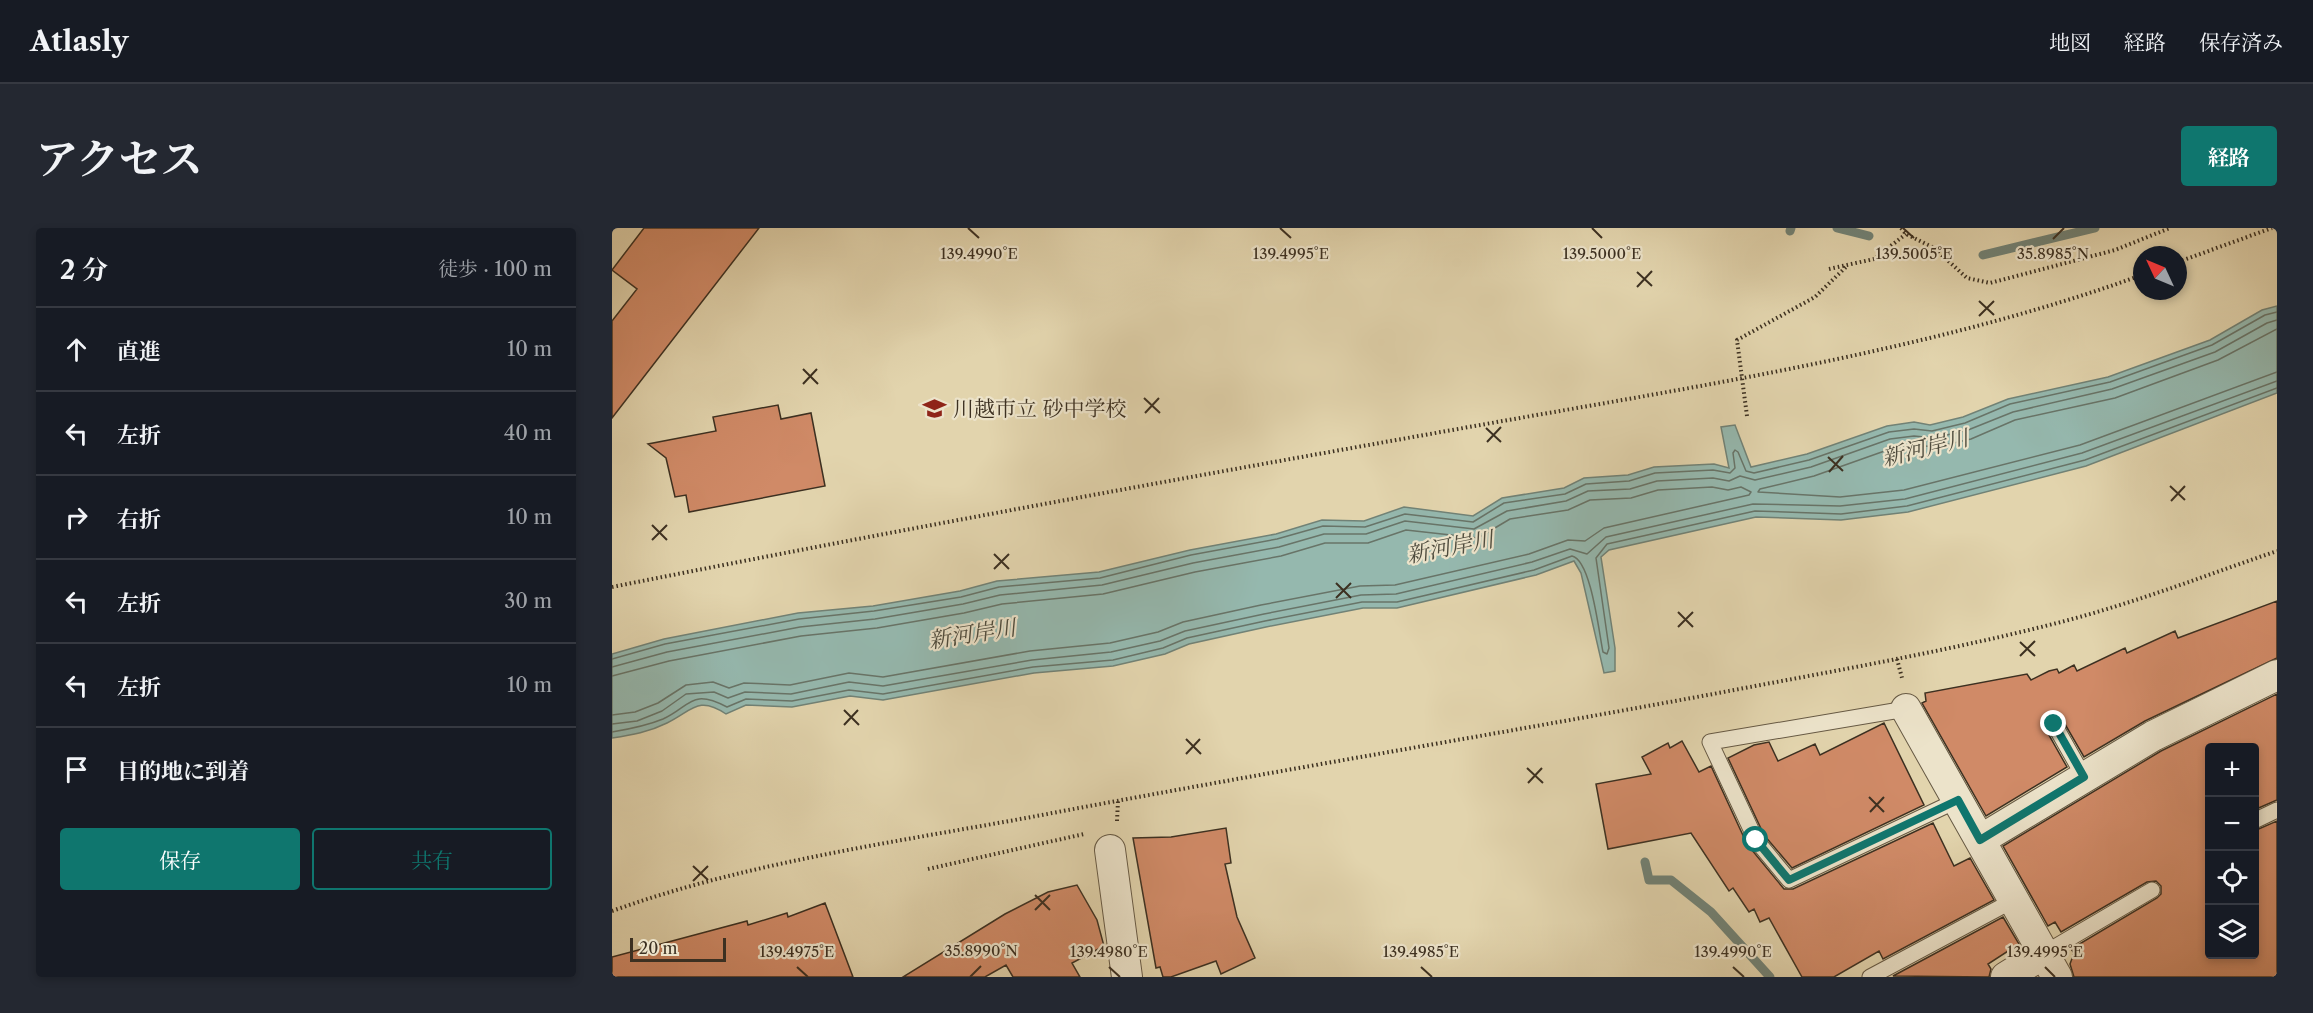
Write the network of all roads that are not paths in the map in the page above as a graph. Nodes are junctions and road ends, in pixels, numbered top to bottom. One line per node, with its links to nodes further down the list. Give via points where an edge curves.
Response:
1 (2277, 675): 4 (street, via 2153,736)
2 (1906, 709): 5 (street); 5 (lane, via 1710,742 1756,840 1789,880)
3 (2054, 724): 4 (lane)
4 (2084, 777): 8 (street)
5 (1958, 800): 8 (street)
6 (2277, 810): 7 (lane)
7 (2259, 819)
8 (1980, 840): 11 (street)
9 (1110, 850): 13 (street)
10 (2152, 890): 12 (lane)
11 (2014, 900): 12 (street); 14 (lane)
12 (2050, 965): 15 (street)
13 (1122, 975)
14 (1870, 977)
15 (2006, 977)

